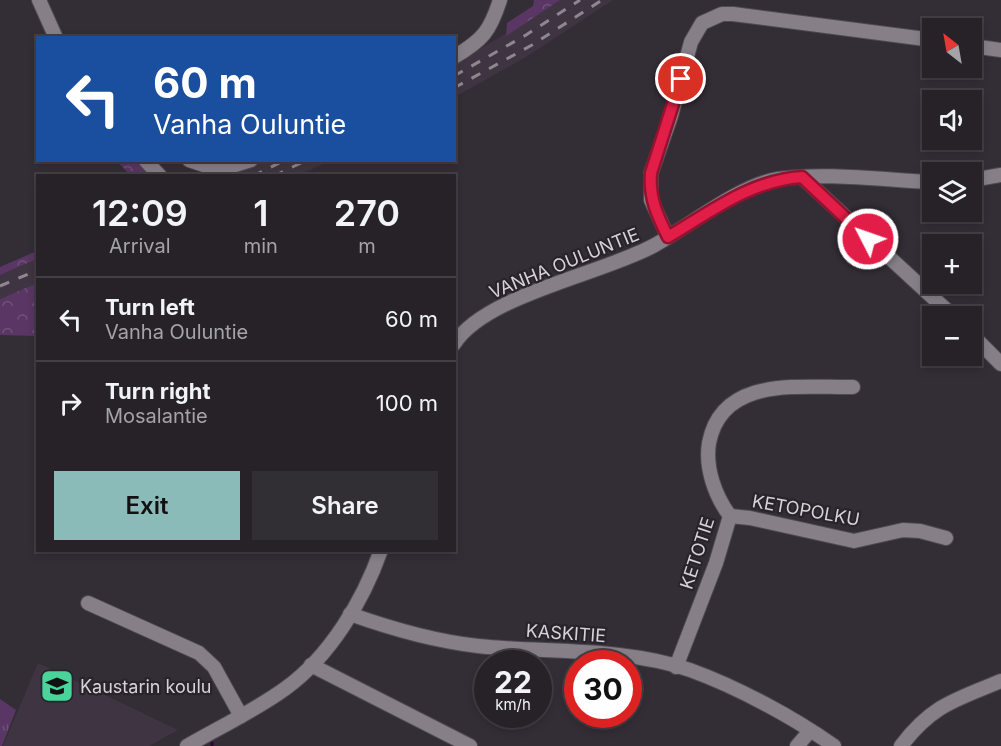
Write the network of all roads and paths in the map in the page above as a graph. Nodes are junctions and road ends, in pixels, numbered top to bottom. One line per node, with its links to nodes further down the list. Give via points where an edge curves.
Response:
1 (39, 0): 3 (street)
2 (500, 0): 7 (street, via 487,32)
3 (55, 36)
4 (922, 39): 16 (street, via 733,14 722,14 702,23 691,42 651,173 651,200)
5 (982, 47): 6 (street)
6 (1001, 50)
7 (456, 56)
8 (148, 162): 11 (street)
9 (195, 162): 10 (street, via 219,170)
10 (245, 162)
11 (158, 174)
12 (1001, 175): 14 (street)
13 (802, 177): 15 (street, VANHA OULUNTIE); 16 (street, VANHA OULUNTIE, via 775,179 746,190); 17 (street)
14 (982, 178)
15 (922, 182)
16 (668, 237): 18 (street, VANHA OULUNTIE, via 500,307)
17 (942, 306)
18 (456, 339)
19 (982, 345): 20 (street)
20 (1001, 364)
21 (853, 387): 22 (street, KETOTIE, via 760,390 728,404 718,417 707,453 716,491)
22 (730, 516): 23 (street, KETOPOLKU, via 854,541 903,530); 28 (street, KETOTIE)
23 (946, 538)
24 (380, 552): 26 (street, via 373,574)
25 (88, 603): 30 (street, via 199,653 219,676)
26 (350, 614): 27 (street); 28 (street, KASKITIE, via 442,641 611,654)
27 (311, 665): 30 (street, via 286,688); 33 (street)
28 (676, 667): 31 (street, KASKITIE, via 725,686)
29 (1001, 681): 36 (street, via 938,709 919,723)
30 (241, 716): 32 (street)
31 (810, 731): 34 (street); 35 (street, KASKITIE)
32 (187, 746)
33 (470, 746)
34 (797, 746)
35 (834, 746)
36 (901, 746)

